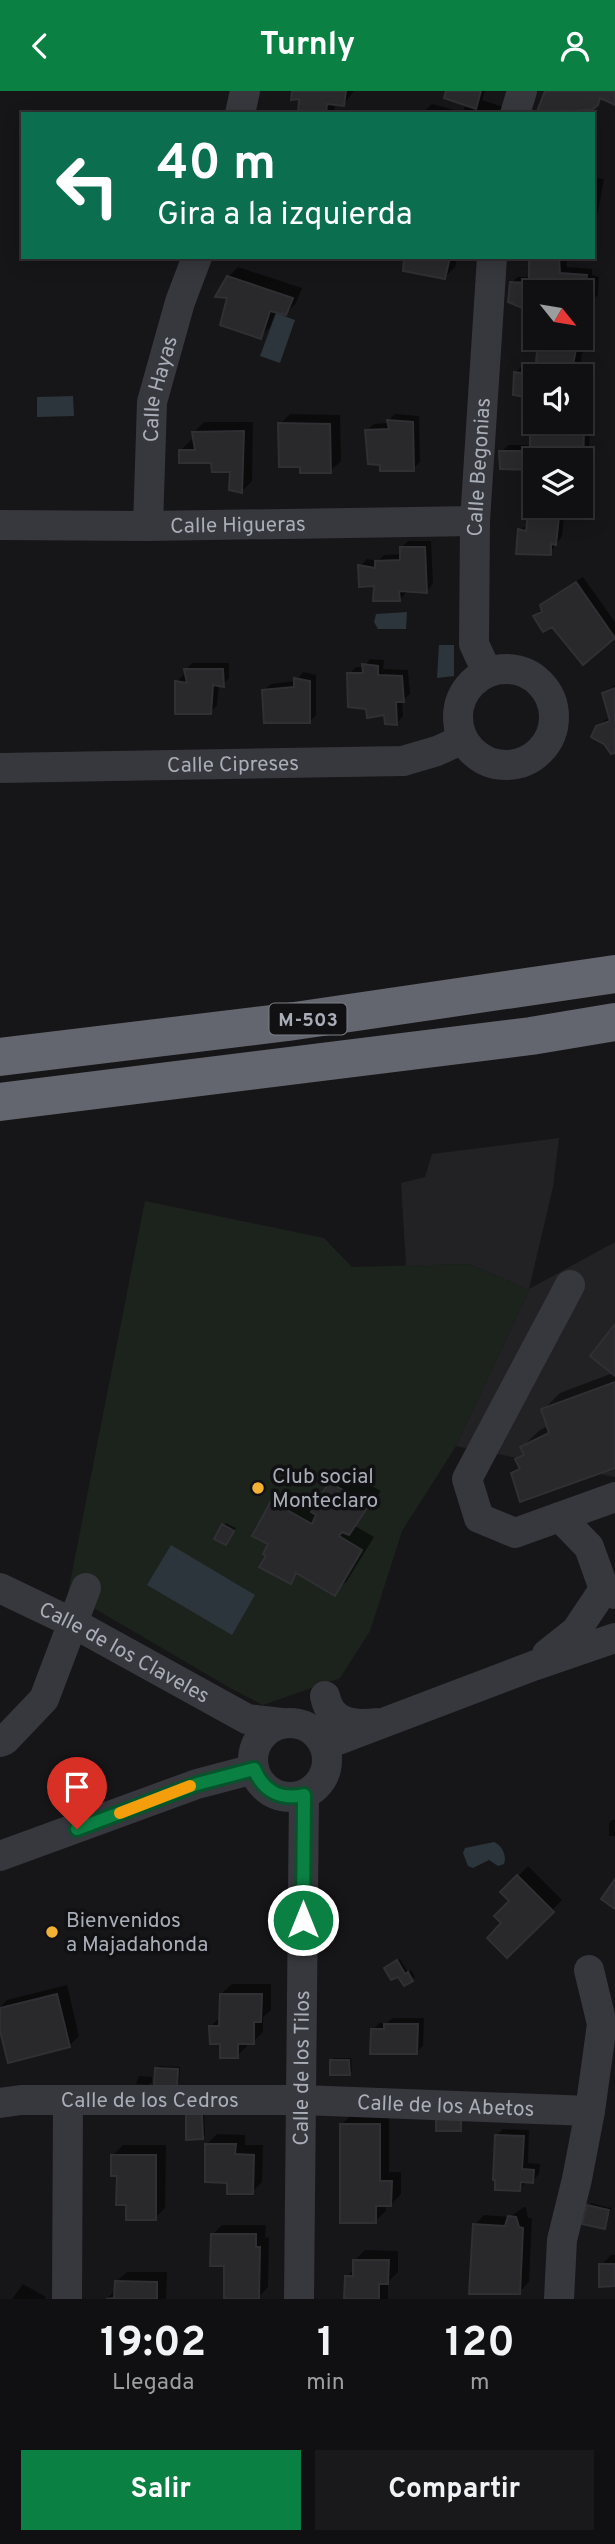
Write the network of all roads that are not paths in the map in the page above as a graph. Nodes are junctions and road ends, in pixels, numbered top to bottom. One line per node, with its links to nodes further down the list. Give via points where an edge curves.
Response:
1 (245, 91): 3 (street)
2 (522, 91): 4 (street)
3 (240, 112)
4 (516, 112)
5 (196, 259): 9 (street, Calle Hayas, via 152,402)
6 (492, 259): 7 (street, Calle Begonias)
7 (475, 521): 9 (street, Calle Higueras); 10 (street, Calle Begonias, via 474,644)
8 (0, 525): 9 (street, Calle Higueras)
9 (148, 526)
10 (487, 672): 11 (street, via 461,700 458,723); 11 (street, via 519,670 533,677 551,702 551,733 543,747 516,764 485,760)
11 (463, 739): 12 (street, Calle Cipreses, via 402,761)
12 (0, 768)
13 (615, 974): 15 (highway, M-503, via 302,1020)
14 (615, 1022): 16 (highway, M-503, via 476,1044)
15 (0, 1057)
16 (0, 1103)
17 (570, 1285): 19 (street, via 467,1479 480,1518 503,1528 515,1532)
18 (615, 1497): 19 (street)
19 (560, 1517): 22 (street, via 589,1547)
20 (0, 1588): 23 (street, Calle de los Claveles)
21 (86, 1588): 23 (street)
22 (610, 1591): 25 (street, via 576,1631)
23 (73, 1623): 28 (street, via 44,1699); 29 (street, Calle de los Claveles)
24 (615, 1638): 25 (street)
25 (533, 1665): 27 (street)
26 (325, 1696): 27 (street, via 327,1708 341,1719 355,1725)
27 (383, 1722): 30 (street)
28 (0, 1742)
29 (253, 1743): 30 (street, Calle de los Claveles, via 282,1723 295,1722 318,1734); 31 (street, via 259,1781 279,1796); 32 (street, via 197,1784)
30 (325, 1745): 31 (street, via 327,1769 322,1780)
31 (304, 1795): 34 (street, Calle de los Tilos)
32 (0, 1856)
33 (589, 1970): 37 (street, via 602,2024)
34 (302, 2100): 35 (street, Calle de los Cedros); 37 (street, Calle de los Abetos); 39 (street, Calle de los Tilos)
35 (68, 2102): 36 (street, Calle de los Cedros); 38 (street)
36 (0, 2103)
37 (590, 2111): 40 (street, via 562,2240)
38 (67, 2299)
39 (299, 2299)
40 (559, 2299)

